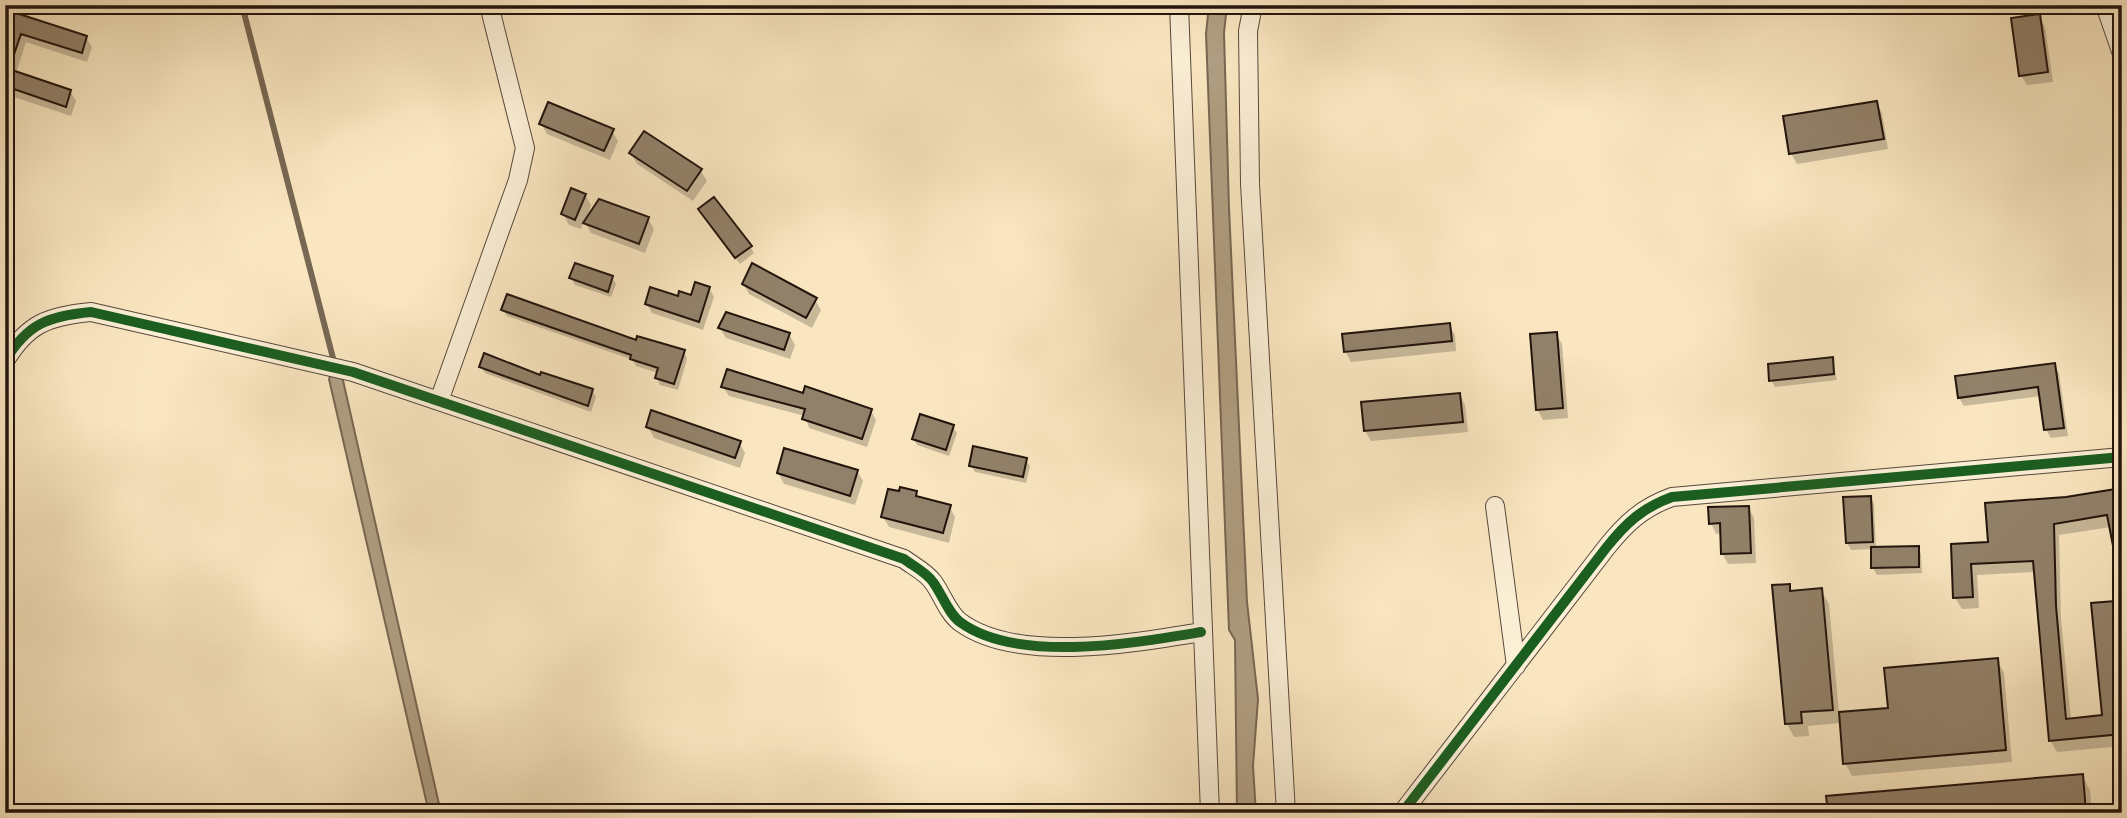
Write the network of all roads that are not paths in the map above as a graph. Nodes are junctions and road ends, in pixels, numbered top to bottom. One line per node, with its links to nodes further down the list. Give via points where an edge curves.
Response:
1 (489, 5): 7 (street, via 525,148 519,180)
2 (1179, 5): 10 (street)
3 (1253, 5): 13 (street, via 1248,31 1250,184)
4 (2105, 5): 5 (street)
5 (2122, 54)
6 (5, 361): 7 (street, via 35,325 63,314 91,312 353,372)
7 (439, 401): 10 (street, via 904,559 932,579 957,620 983,636 1017,643 1084,646)
8 (2122, 457): 11 (street, via 1672,497 1647,506 1629,520)
9 (1494, 506): 11 (street)
10 (1201, 632): 12 (street)
11 (1516, 666): 14 (street)
12 (1210, 813)
13 (1286, 813)
14 (1402, 813)

